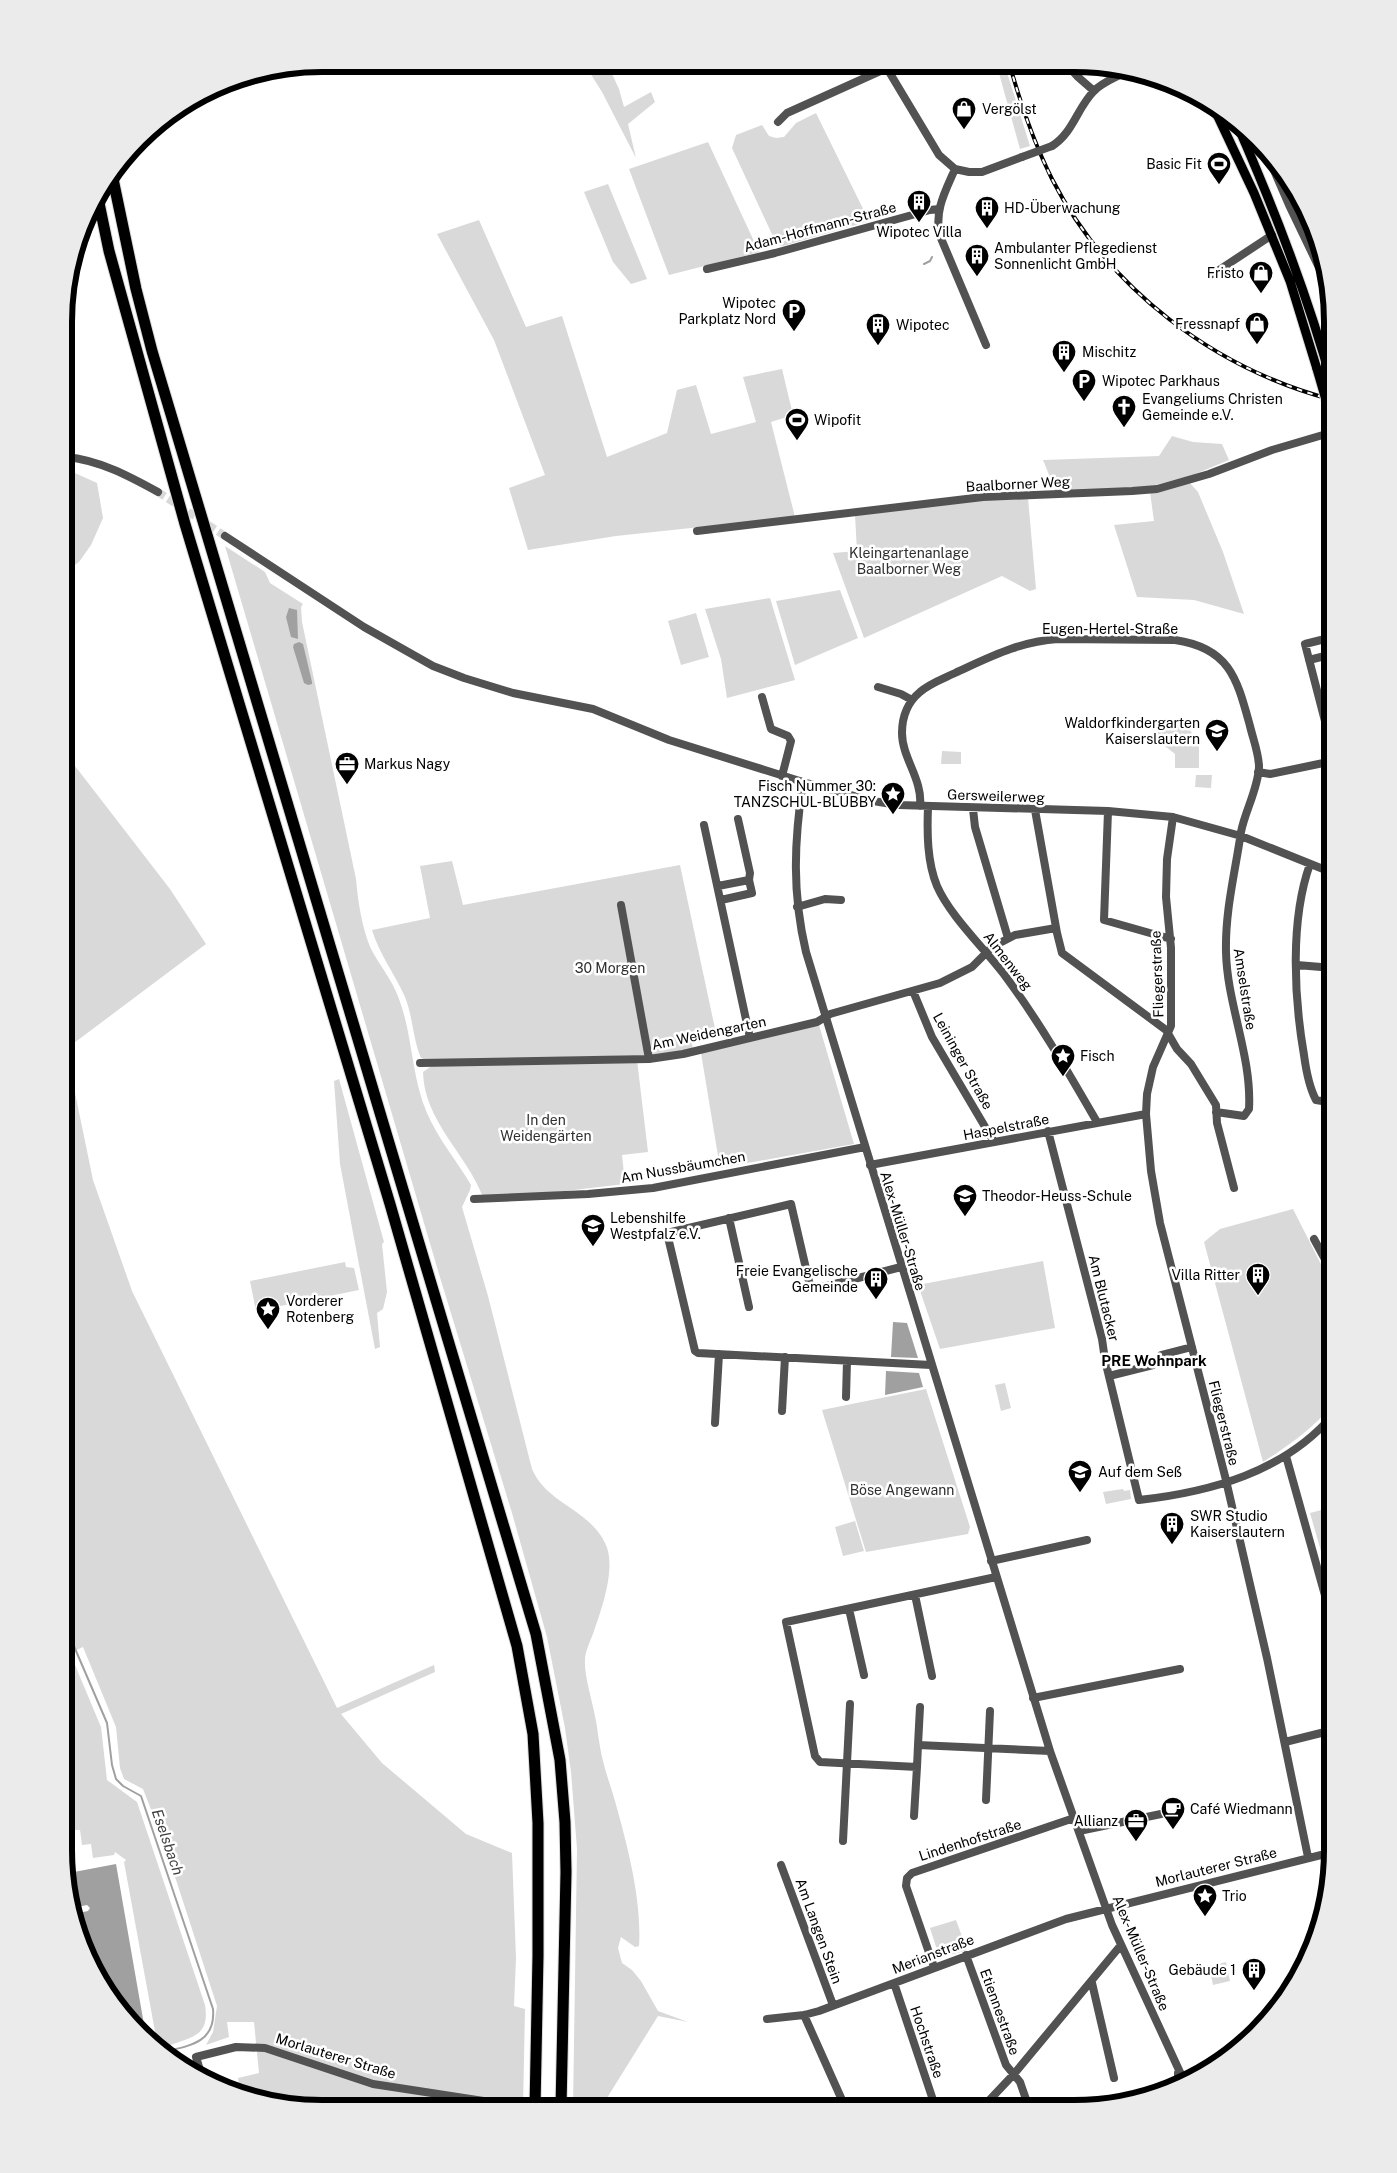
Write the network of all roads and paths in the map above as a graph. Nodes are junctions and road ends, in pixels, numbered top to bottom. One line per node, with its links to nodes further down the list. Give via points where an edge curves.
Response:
1 (873, 72): 7 (street, via 787,113)
2 (890, 72): 11 (street, via 939,155)
3 (1073, 72): 5 (street)
4 (1118, 76): 5 (street)
5 (1094, 91): 11 (street, bridge, via 1061,141 982,172)
6 (1219, 119): 9 (main road)
7 (778, 122)
8 (1227, 124): 9 (street)
9 (1222, 126): 16 (main road)
10 (1242, 138): 21 (main road, via 1293,259)
11 (955, 169): 15 (street)
12 (1276, 175): 17 (street)
13 (114, 185): 138 (highway, via 152,351 536,1634 555,1728 563,1792 566,1872)
14 (100, 208): 137 (highway, via 109,251 185,524 387,1194 510,1618 533,1734 538,1823)
15 (939, 209): 18 (street, Adam-Hoffmann-Straße); 20 (street, via 940,236)
16 (1272, 235): 19 (street); 22 (main road, bridge)
17 (1318, 264)
18 (707, 269)
19 (1213, 274)
20 (986, 345)
21 (1324, 355)
22 (1324, 393)
23 (1324, 435): 26 (street, Baalborner Weg, via 1157,489 983,497)
24 (72, 458): 25 (street, via 93,462 129,476)
25 (158, 492)
26 (697, 531)
27 (225, 536): 37 (street, Gersweilerweg, via 364,628 433,666 513,693 593,708 658,735)
28 (1324, 639): 30 (street, via 1306,644)
29 (1324, 656): 30 (street)
30 (1310, 660): 34 (street)
31 (878, 687): 33 (street)
32 (762, 697): 37 (street, via 771,729 788,736 791,741)
33 (912, 700): 36 (street, Eugen-Hertel-Straße, via 934,682 1012,647 1032,642 1058,639 1188,642 1216,655 1234,676 1258,759); 39 (street, via 902,733)
34 (1324, 716)
35 (1324, 763): 36 (street, via 1270,774)
36 (1258, 772): 46 (street, Eugen-Hertel-Straße)
37 (782, 776): 38 (street, Gersweilerweg)
38 (803, 782): 39 (street, Gersweilerweg, via 873,801); 54 (street, Alex-Müller-Straße, via 795,856)
39 (924, 806): 40 (street, Gersweilerweg); 58 (street, Almenweg, via 937,886)
40 (973, 809): 41 (street, Gersweilerweg); 56 (street, via 975,827)
41 (1036, 810): 42 (street, Gersweilerweg); 55 (street)
42 (1108, 812): 43 (street, Gersweilerweg); 57 (street, via 1104,920)
43 (1173, 817): 46 (street, Gersweilerweg); 57 (street, Fliegerstraße, via 1166,880)
44 (738, 819): 49 (street)
45 (704, 825): 50 (street)
46 (1241, 836): 47 (street, Gersweilerweg); 68 (street, Amselstraße, via 1230,890 1226,954 1245,1062 1249,1108 1244,1116)
47 (1310, 864): 48 (street, Gersweilerweg); 59 (street, via 1302,892)
48 (1324, 870)
49 (749, 880): 50 (street); 51 (street, via 752,893)
50 (718, 886): 51 (street)
51 (721, 900): 64 (street)
52 (841, 900): 54 (street, via 825,899)
53 (621, 905): 65 (street)
54 (798, 907): 62 (street, Alex-Müller-Straße, via 806,952)
55 (1056, 928): 56 (street, via 1023,932); 63 (street, via 1060,946 1068,958)
56 (1008, 938): 58 (street, Am Weidengarten)
57 (1171, 939): 63 (street, Fliegerstraße, via 1172,1011)
58 (988, 953): 61 (street, Am Weidengarten, via 959,974); 70 (street, Almenweg, via 1057,1051)
59 (1297, 965): 60 (street); 67 (street, via 1300,1035 1312,1094 1316,1100)
60 (1324, 967)
61 (913, 991): 62 (street, Am Weidengarten); 72 (street, Leininger Straße, via 932,1037)
62 (826, 1017): 64 (street, Am Weidengarten); 73 (street, Alex-Müller-Straße)
63 (1169, 1033): 68 (street, via 1172,1042 1204,1083 1216,1105); 69 (street, Fliegerstraße, via 1153,1067)
64 (750, 1038): 65 (street, Am Weidengarten)
65 (649, 1059): 66 (street, Am Weidengarten)
66 (420, 1063)
67 (1324, 1101)
68 (1216, 1112): 75 (street)
69 (1146, 1114): 70 (street, Haspelstraße); 82 (street, Fliegerstraße, via 1160,1223)
70 (1097, 1122): 71 (street, Haspelstraße)
71 (1048, 1132): 72 (street, Haspelstraße); 87 (street, Am Blutacker)
72 (994, 1142): 74 (street, Haspelstraße)
73 (865, 1147): 74 (street, Alex-Müller-Straße); 76 (street, Am Nussbäumchen, via 653,1188)
74 (870, 1165): 80 (street, Alex-Müller-Straße)
75 (1234, 1188)
76 (474, 1199)
77 (729, 1218): 80 (street, via 791,1204 811,1290); 81 (street); 83 (street, via 666,1233 695,1351)
78 (1314, 1239): 79 (street)
79 (1324, 1257)
80 (901, 1267): 86 (street, Alex-Müller-Straße)
81 (749, 1307)
82 (1192, 1346): 87 (street, via 1161,1355 1153,1365); 93 (street, Fliegerstraße)
83 (719, 1354): 84 (street); 90 (street)
84 (785, 1357): 85 (street); 89 (street)
85 (848, 1361): 86 (street); 88 (street)
86 (931, 1365): 95 (street, Alex-Müller-Straße)
87 (1109, 1376): 93 (street, Am Blutacker, via 1139,1500 1176,1496)
88 (846, 1397)
89 (782, 1411)
90 (715, 1423)
91 (1324, 1424): 92 (street)
92 (1286, 1456): 93 (street, via 1253,1474); 97 (street)
93 (1226, 1483): 108 (street, Fliegerstraße)
94 (1086, 1540): 95 (street)
95 (991, 1561): 96 (street, Alex-Müller-Straße)
96 (996, 1577): 98 (street); 103 (street, Alex-Müller-Straße)
97 (1324, 1592)
98 (914, 1595): 99 (street); 102 (street)
99 (850, 1609): 101 (street); 112 (street, via 786,1622 815,1756 820,1762)
100 (1180, 1669): 103 (street)
101 (864, 1675)
102 (932, 1676)
103 (1033, 1698): 111 (street, Alex-Müller-Straße)
104 (850, 1704): 112 (street)
105 (920, 1707): 109 (street)
106 (990, 1711): 110 (street)
107 (1324, 1732): 108 (street)
108 (1284, 1742): 121 (street, Fliegerstraße)
109 (918, 1745): 110 (street); 113 (street)
110 (988, 1748): 111 (street); 114 (street)
111 (1050, 1751): 117 (street, Alex-Müller-Straße)
112 (847, 1763): 113 (street); 119 (street)
113 (917, 1767): 116 (street)
114 (986, 1800)
115 (1161, 1814): 118 (street)
116 (914, 1816)
117 (1074, 1818): 118 (street, Alex-Müller-Straße); 126 (street, Lindenhofstraße, via 912,1873 907,1878 906,1886)
118 (1079, 1831): 123 (street, Alex-Müller-Straße)
119 (842, 1841)
120 (1324, 1854): 121 (street, Morlauterer Straße)
121 (1308, 1857): 123 (street, Morlauterer Straße)
122 (781, 1865): 129 (street, Am Langen Stein)
123 (1107, 1909): 124 (street, Alex-Müller-Straße); 125 (street, Merianstraße, via 1066,1919)
124 (1121, 1945): 128 (street); 134 (street, Alex-Müller-Straße)
125 (966, 1955): 126 (street, Merianstraße); 133 (street, Etiennestraße, via 1006,2066)
126 (934, 1967): 127 (street, Merianstraße)
127 (894, 1983): 129 (street, Merianstraße); 140 (street, Hochstraße)
128 (1092, 1983): 133 (street); 135 (street)
129 (833, 2005): 130 (street, Merianstraße)
130 (804, 2015): 131 (street, Merianstraße); 139 (street)
131 (768, 2019)
132 (199, 2068): 136 (street, Morlauterer Straße, via 196,2057 236,2047 265,2048 373,2084)
133 (1014, 2074): 141 (street); 142 (street)
134 (1180, 2077)
135 (1114, 2078)
136 (477, 2100)
137 (535, 2100)
138 (561, 2100)
139 (842, 2100)
140 (933, 2100)
141 (989, 2100)
142 (1026, 2100)

